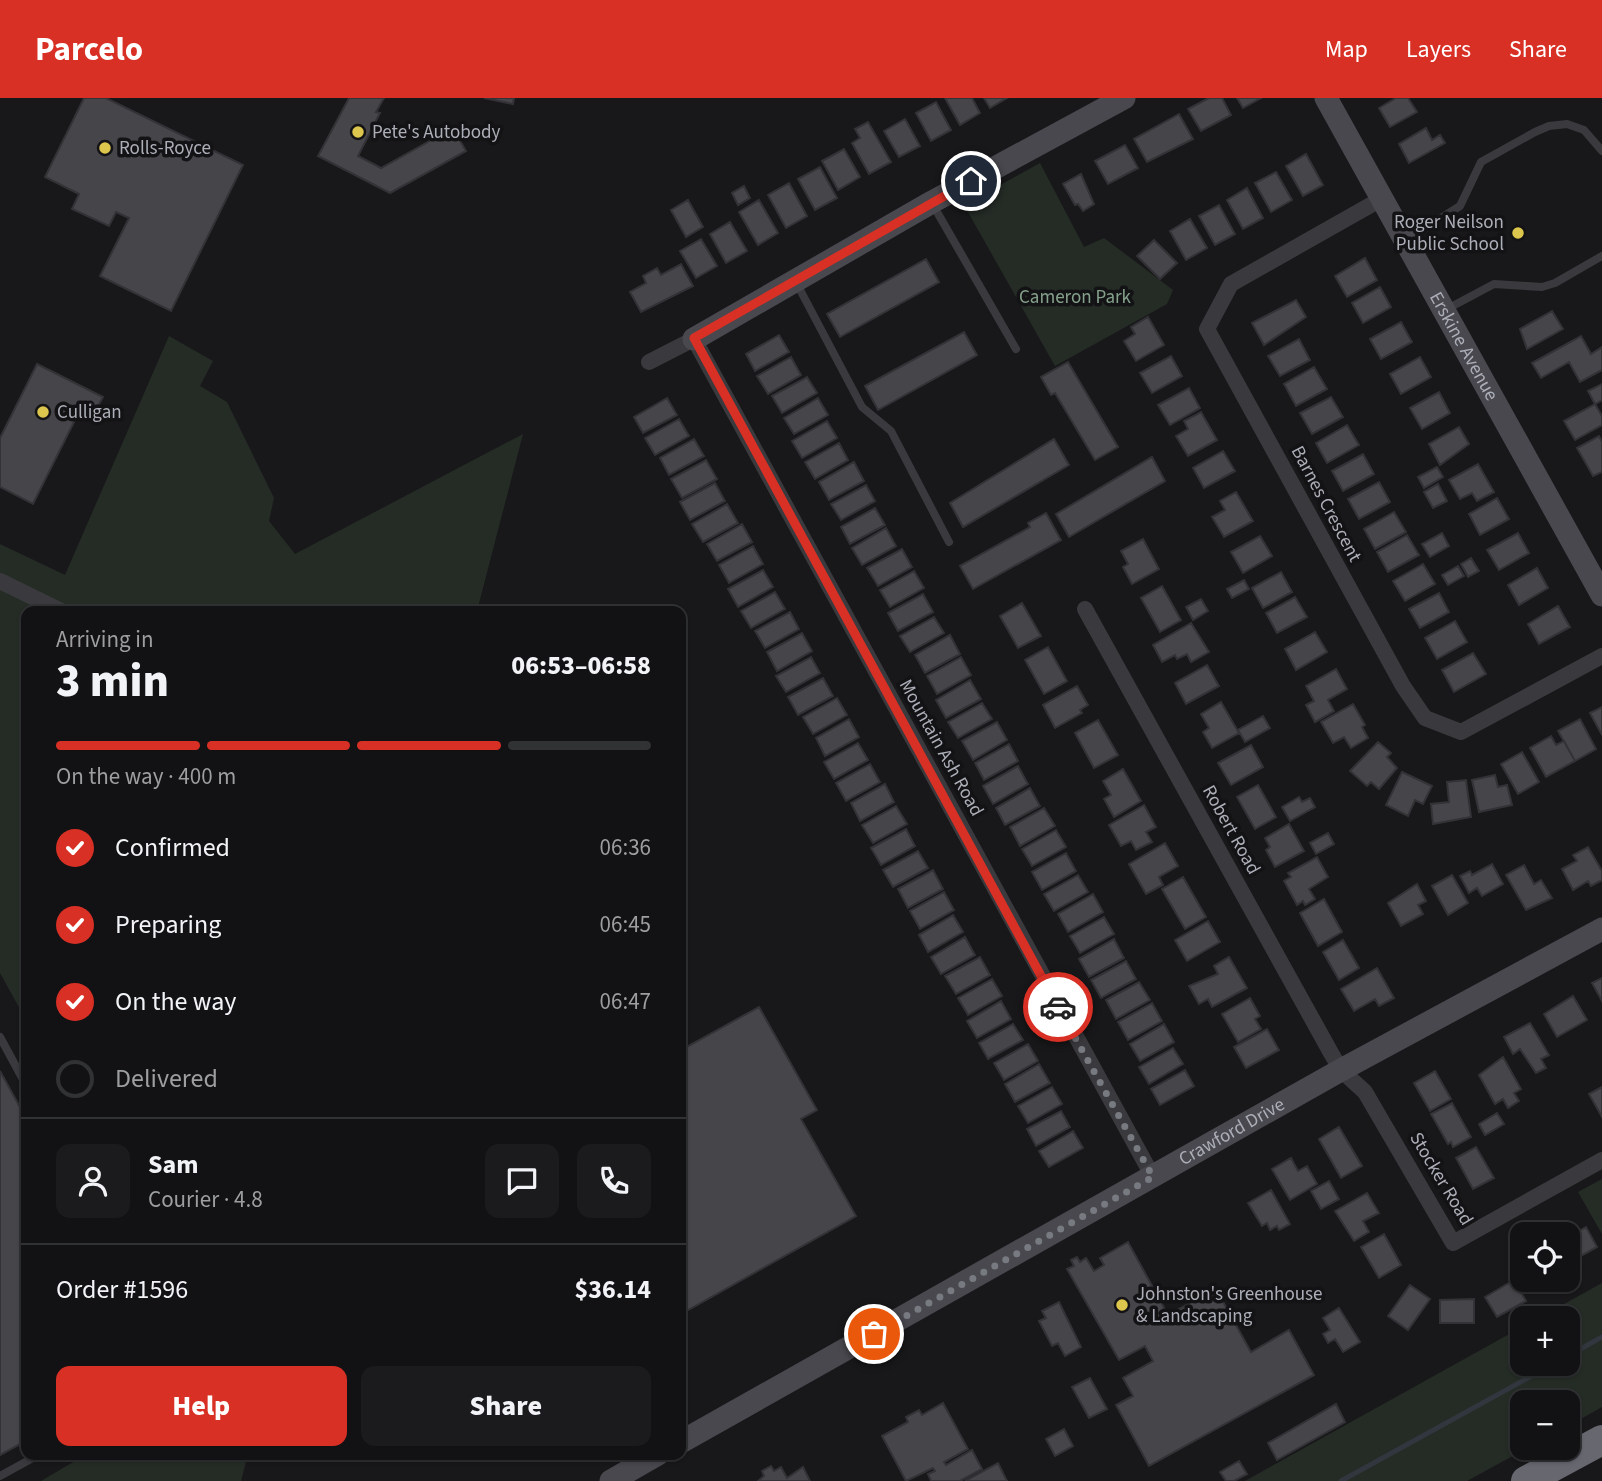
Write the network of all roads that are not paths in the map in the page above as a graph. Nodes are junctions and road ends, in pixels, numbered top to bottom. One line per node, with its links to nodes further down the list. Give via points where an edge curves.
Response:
1 (1124, 98): 5 (street)
2 (1326, 98): 4 (street, Erskine Avenue)
3 (1602, 151): 6 (lane, via 1584,130 1567,124 1535,132 1481,162 1460,206)
4 (1383, 198): 6 (street, Erskine Avenue); 18 (street, Barnes Crescent, via 1231,284 1208,329 1367,624 1425,718 1461,732)
5 (932, 202): 8 (street); 11 (lane)
6 (1406, 240): 9 (street, Erskine Avenue)
7 (1602, 256): 9 (lane, via 1555,283 1542,287 1494,284)
8 (796, 281): 10 (street); 13 (lane, via 863,407 891,431)
9 (1445, 310): 15 (street, Erskine Avenue)
10 (694, 338): 12 (street); 24 (street, Mountain Ash Road)
11 (1016, 349)
12 (649, 362)
13 (950, 542)
14 (0, 581): 16 (street)
15 (1602, 595)
16 (51, 606)
17 (1085, 609): 21 (street, Robert Road)
18 (1602, 656)
19 (1602, 929): 21 (street, Crawford Drive)
20 (0, 1037): 22 (lane)
21 (1341, 1070): 23 (street, Stocker Road, via 1365,1092 1453,1243); 24 (street, Crawford Drive)
22 (21, 1076)
23 (1602, 1160)
24 (1153, 1177): 25 (street, Crawford Drive)
25 (686, 1439)
26 (1602, 1440): 31 (highway)
27 (29, 1460): 29 (lane)
28 (648, 1460): 30 (street)
29 (0, 1476)
30 (611, 1481)
31 (1526, 1481)

